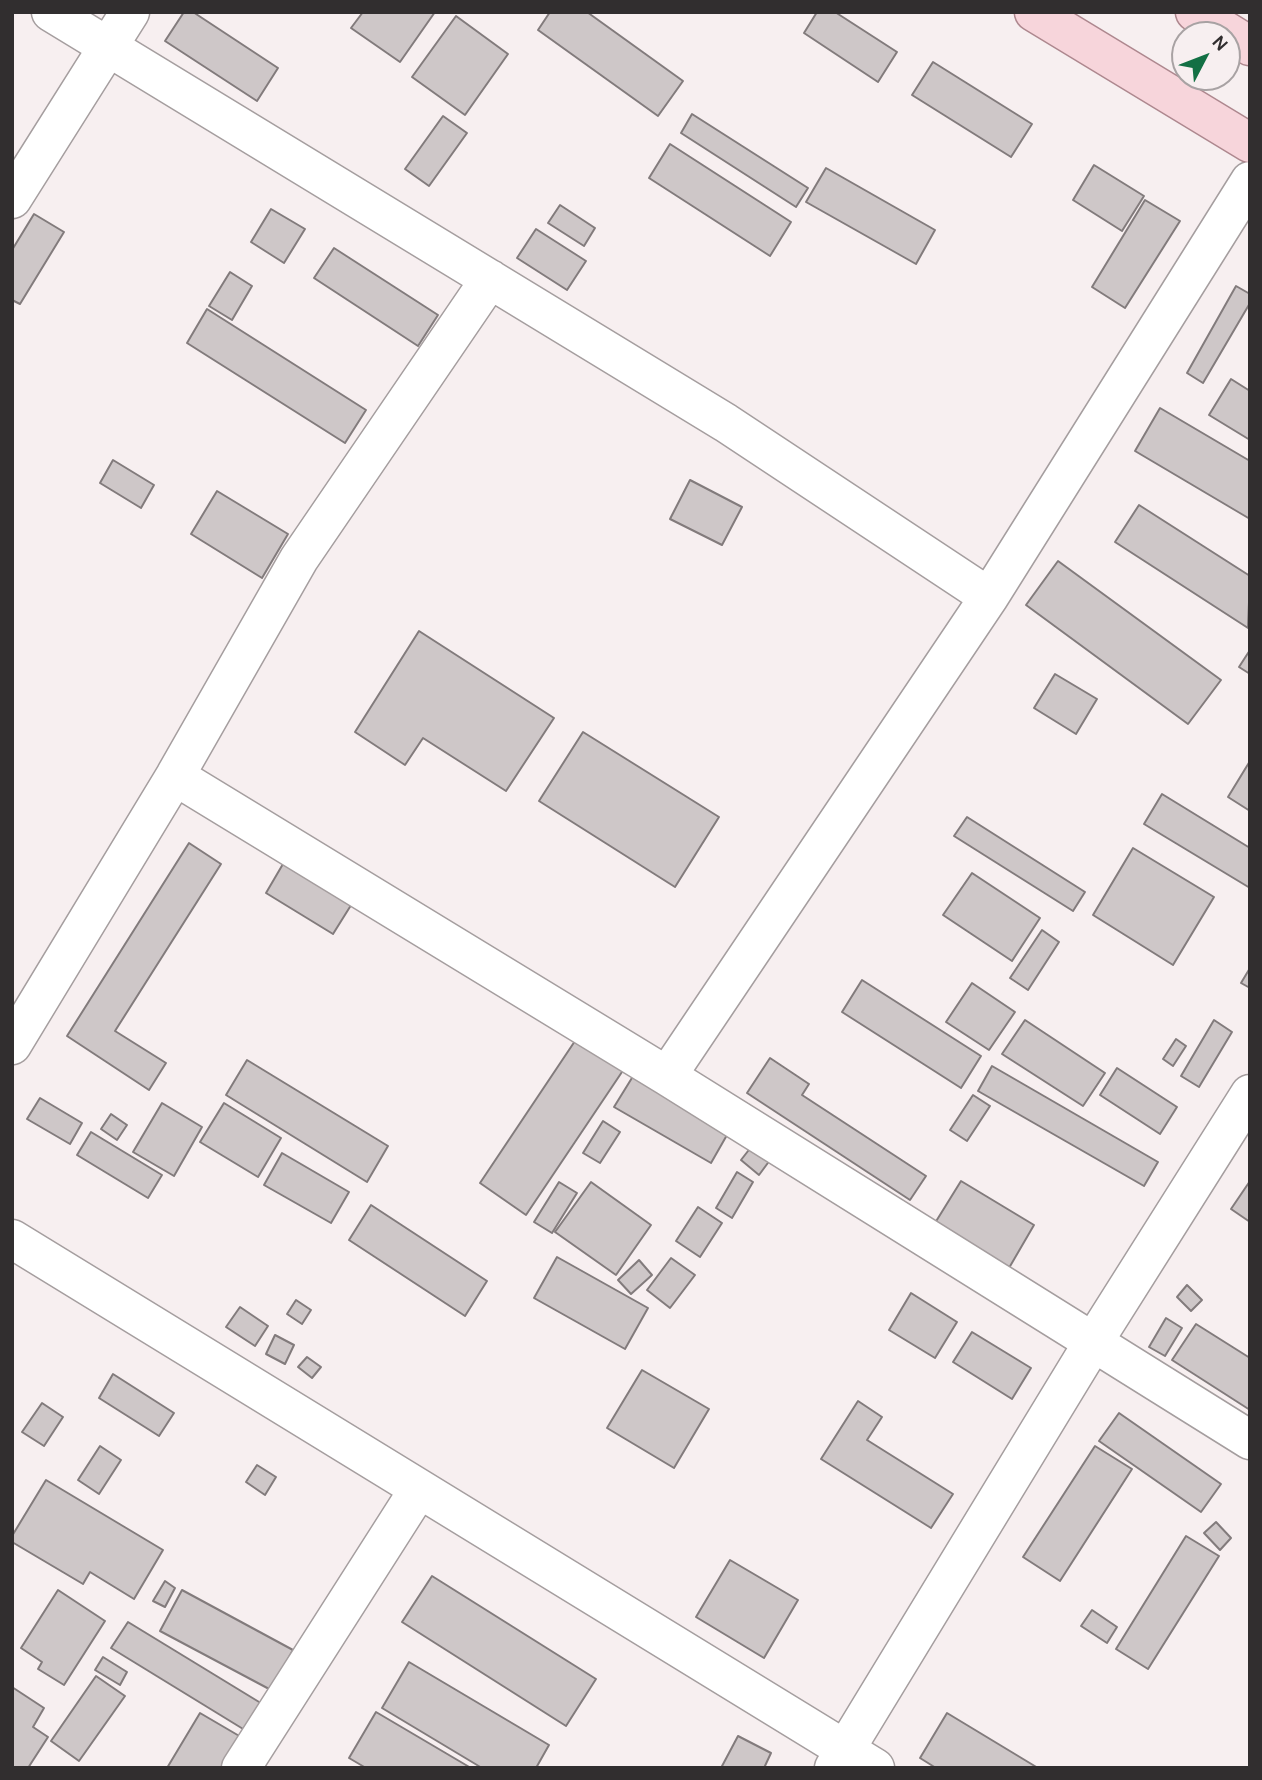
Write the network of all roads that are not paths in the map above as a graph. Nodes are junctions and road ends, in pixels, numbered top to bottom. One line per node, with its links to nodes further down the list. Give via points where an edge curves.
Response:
1 (51, 12): 6 (street)
2 (130, 12): 6 (street)
3 (1034, 12): 7 (main road)
4 (1195, 12): 5 (main road)
5 (1250, 46)
6 (108, 47): 9 (street); 10 (street)
7 (1250, 143)
8 (1250, 181): 11 (street)
9 (12, 199)
10 (490, 279): 11 (street, via 726,423); 12 (street, via 299,559)
11 (989, 597): 14 (street)
12 (175, 776): 13 (street); 14 (street)
13 (12, 1045)
14 (667, 1076): 17 (street)
15 (1250, 1094): 17 (street)
16 (12, 1240): 19 (street)
17 (1094, 1341): 18 (street); 20 (street)
18 (1250, 1440)
19 (419, 1489): 20 (street); 21 (street)
20 (852, 1761)
21 (241, 1768)

